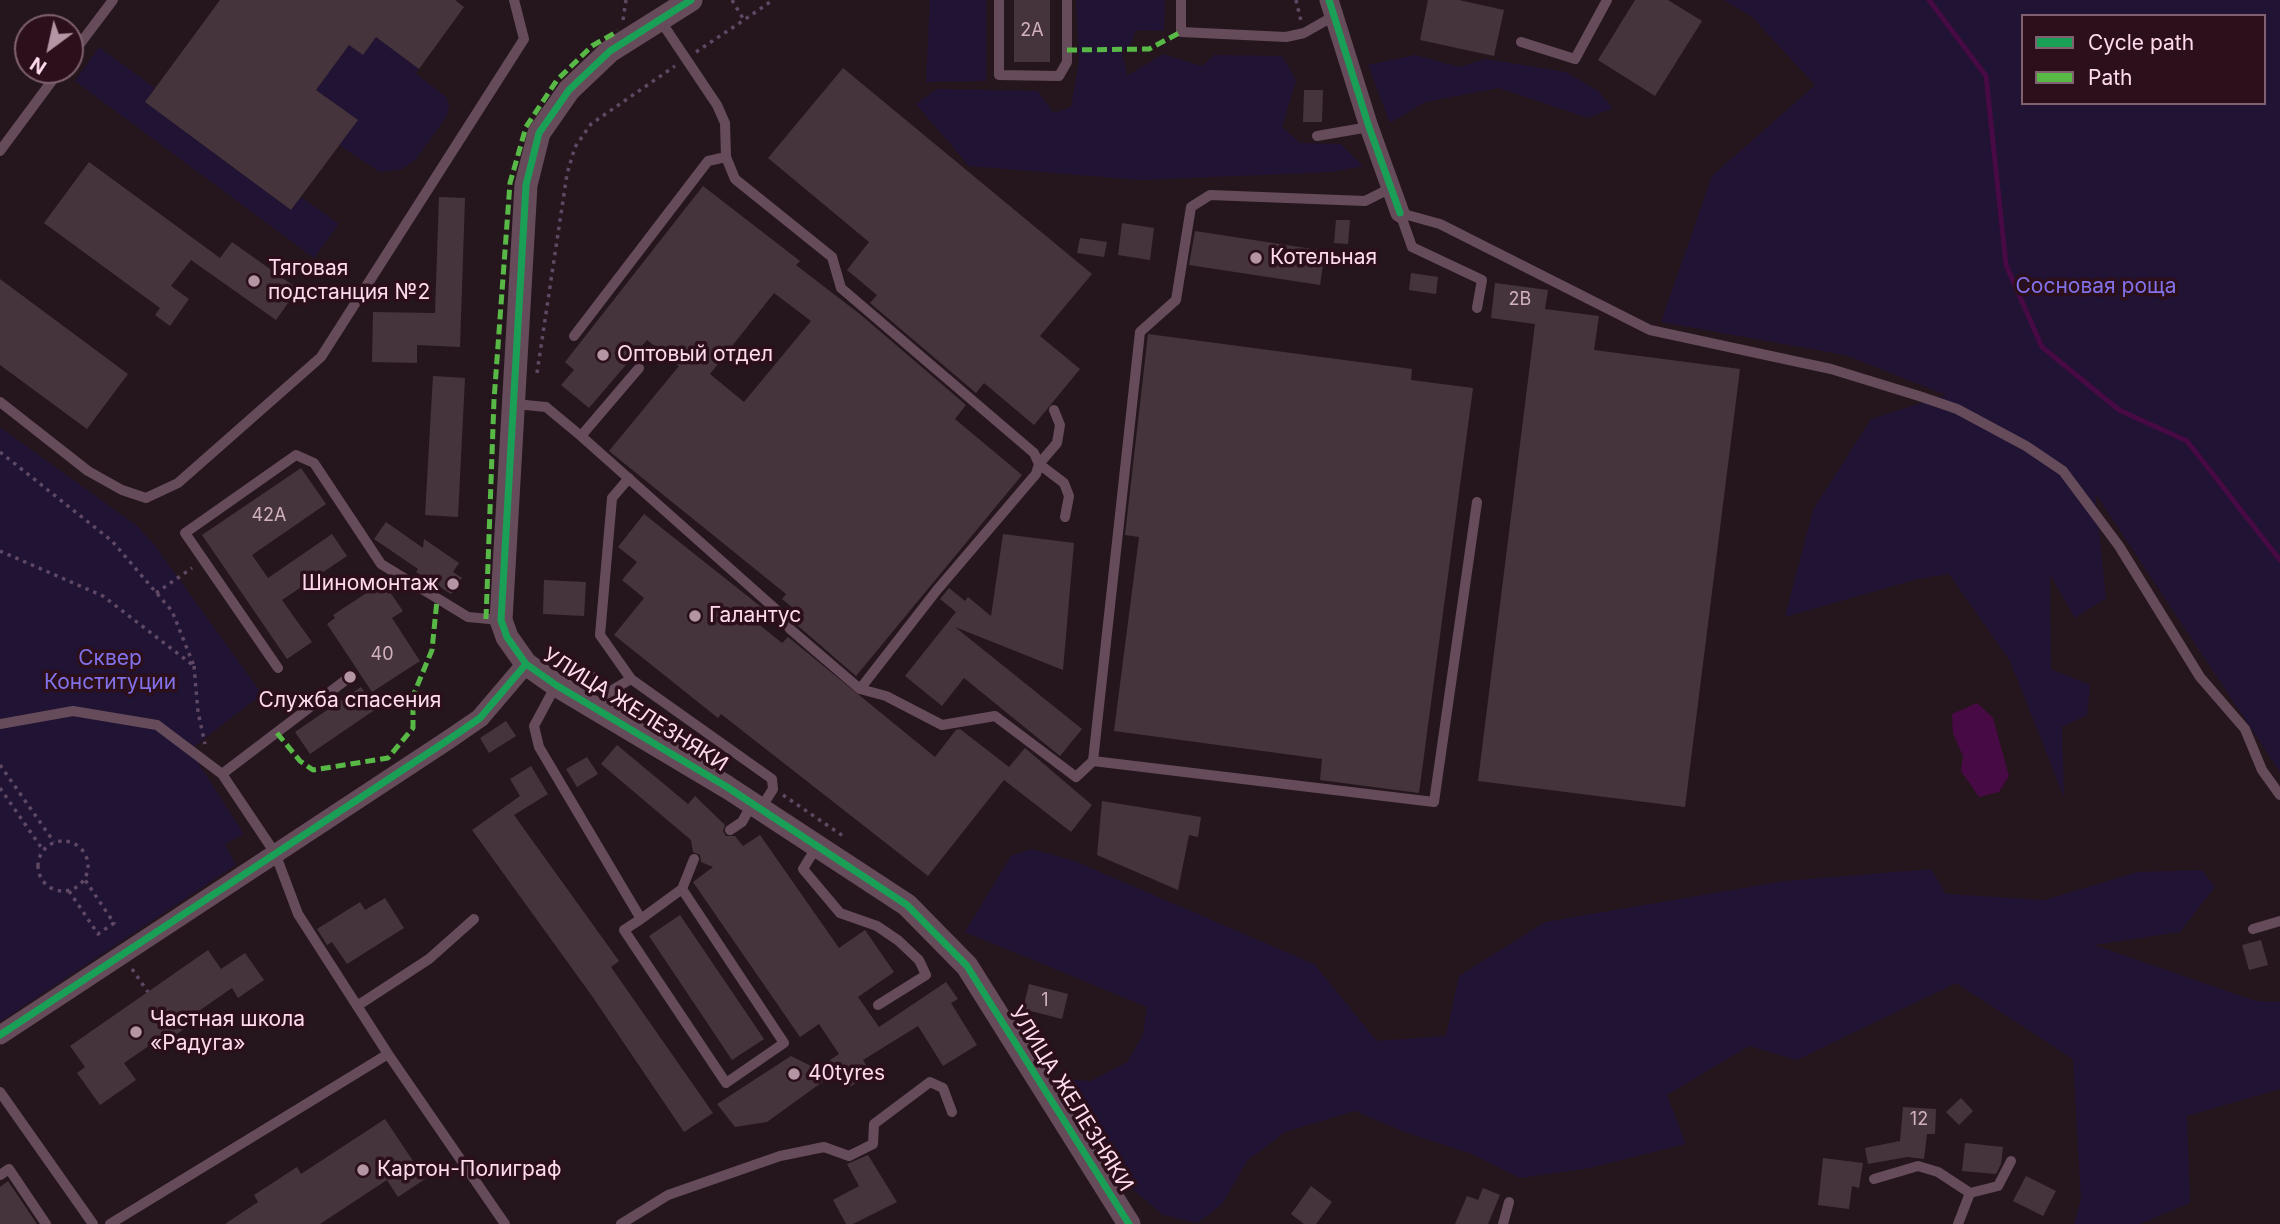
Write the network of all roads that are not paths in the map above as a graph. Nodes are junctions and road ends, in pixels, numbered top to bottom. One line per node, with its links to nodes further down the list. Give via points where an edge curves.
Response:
1 (113, 0): 10 (lane)
2 (514, 0): 22 (lane, via 524,39 321,357 178,483 146,498 122,490 88,471)
3 (999, 0): 4 (lane, via 999,75 1059,76 1067,62)
4 (1067, 0)
5 (1181, 0): 8 (lane, via 1181,32 1286,37 1304,33)
6 (1607, 0): 11 (lane, via 1576,59)
7 (683, 2): 9 (street)
8 (1331, 8): 13 (street)
9 (660, 20): 16 (lane, via 725,123); 23 (street, via 593,66 569,90 539,133 526,184)
10 (84, 38)
11 (1521, 42)
12 (50, 84): 15 (lane)
13 (1369, 127): 14 (lane); 17 (street)
14 (1317, 136)
15 (0, 151)
16 (726, 157): 20 (lane, via 708,162); 26 (lane, via 735,178 832,257 841,288 1034,453)
17 (1391, 188): 18 (street); 39 (lane, via 1365,201 1210,195 1191,207 1176,300 1140,332)
18 (1401, 213): 19 (lane, via 1412,247 1482,280); 41 (lane, via 1440,224 1650,330 1831,369 1919,396 1957,409 2026,446 2063,471 2119,546 2200,677 2245,729 2262,771)
19 (1477, 308)
20 (574, 337)
21 (639, 368): 25 (lane)
22 (0, 402)
23 (524, 405): 25 (lane, via 546,407); 30 (street)
24 (1054, 410): 26 (lane, via 1060,425 1057,443)
25 (582, 436): 27 (lane)
26 (1038, 464): 29 (lane, via 1064,483 1069,496); 36 (lane, via 1036,474)
27 (629, 478): 34 (lane, via 611,498 600,635); 36 (lane)
28 (1477, 502): 39 (lane, via 1434,802)
29 (1065, 517)
30 (501, 620): 31 (street, УЛИЦА ЖЕЛЕЗНЯКИ); 32 (lane, via 468,617 381,564 314,463 296,455 185,533)
31 (526, 664): 35 (street, УЛИЦА ЖЕЛЕЗНЯКИ); 45 (street, via 480,718)
32 (278, 668)
33 (347, 679): 40 (lane)
34 (631, 679): 37 (lane, via 614,689); 42 (lane, via 772,779 773,789)
35 (556, 685): 37 (street, УЛИЦА ЖЕЛЕЗНЯКИ); 49 (lane, via 534,726 539,747)
36 (860, 688): 39 (lane, via 886,695 942,725 995,716 1076,777)
37 (602, 711): 42 (street, УЛИЦА ЖЕЛЕЗНЯКИ)
38 (0, 724): 40 (lane, via 74,711 157,725)
39 (1093, 761)
40 (222, 774): 45 (lane)
41 (2280, 795)
42 (757, 806): 43 (lane); 44 (street, УЛИЦА ЖЕЛЕЗНЯКИ)
43 (730, 830)
44 (817, 846): 52 (lane, via 803,869 833,905 899,942 919,960 926,975); 68 (street, УЛИЦА ЖЕЛЕЗНЯКИ, via 907,905 967,965)
45 (275, 853): 53 (lane, via 298,914); 54 (street)
46 (694, 859): 47 (lane)
47 (682, 889): 49 (lane); 49 (lane, via 784,1043 726,1083 624,930)
48 (474, 919): 53 (lane, via 429,959)
49 (641, 919)
50 (2280, 921): 51 (lane)
51 (2253, 929)
52 (878, 1005)
53 (357, 1006): 55 (lane)
54 (0, 1035)
55 (388, 1054): 65 (lane); 66 (lane)
56 (0, 1091): 64 (lane)
57 (951, 1112): 67 (lane, via 943,1088 930,1082 874,1124 873,1143 849,1156 824,1147 780,1156 668,1195)
58 (2011, 1161): 61 (lane, via 1998,1186)
59 (0, 1175): 63 (lane, via 9,1169)
60 (1874, 1180): 61 (lane, via 1919,1166 1938,1172)
61 (1970, 1193): 70 (lane)
62 (1509, 1202): 69 (lane)
63 (46, 1224)
64 (93, 1224)
65 (110, 1224)
66 (505, 1224)
67 (621, 1224)
68 (1129, 1224)
69 (1503, 1224)
70 (1958, 1224)

